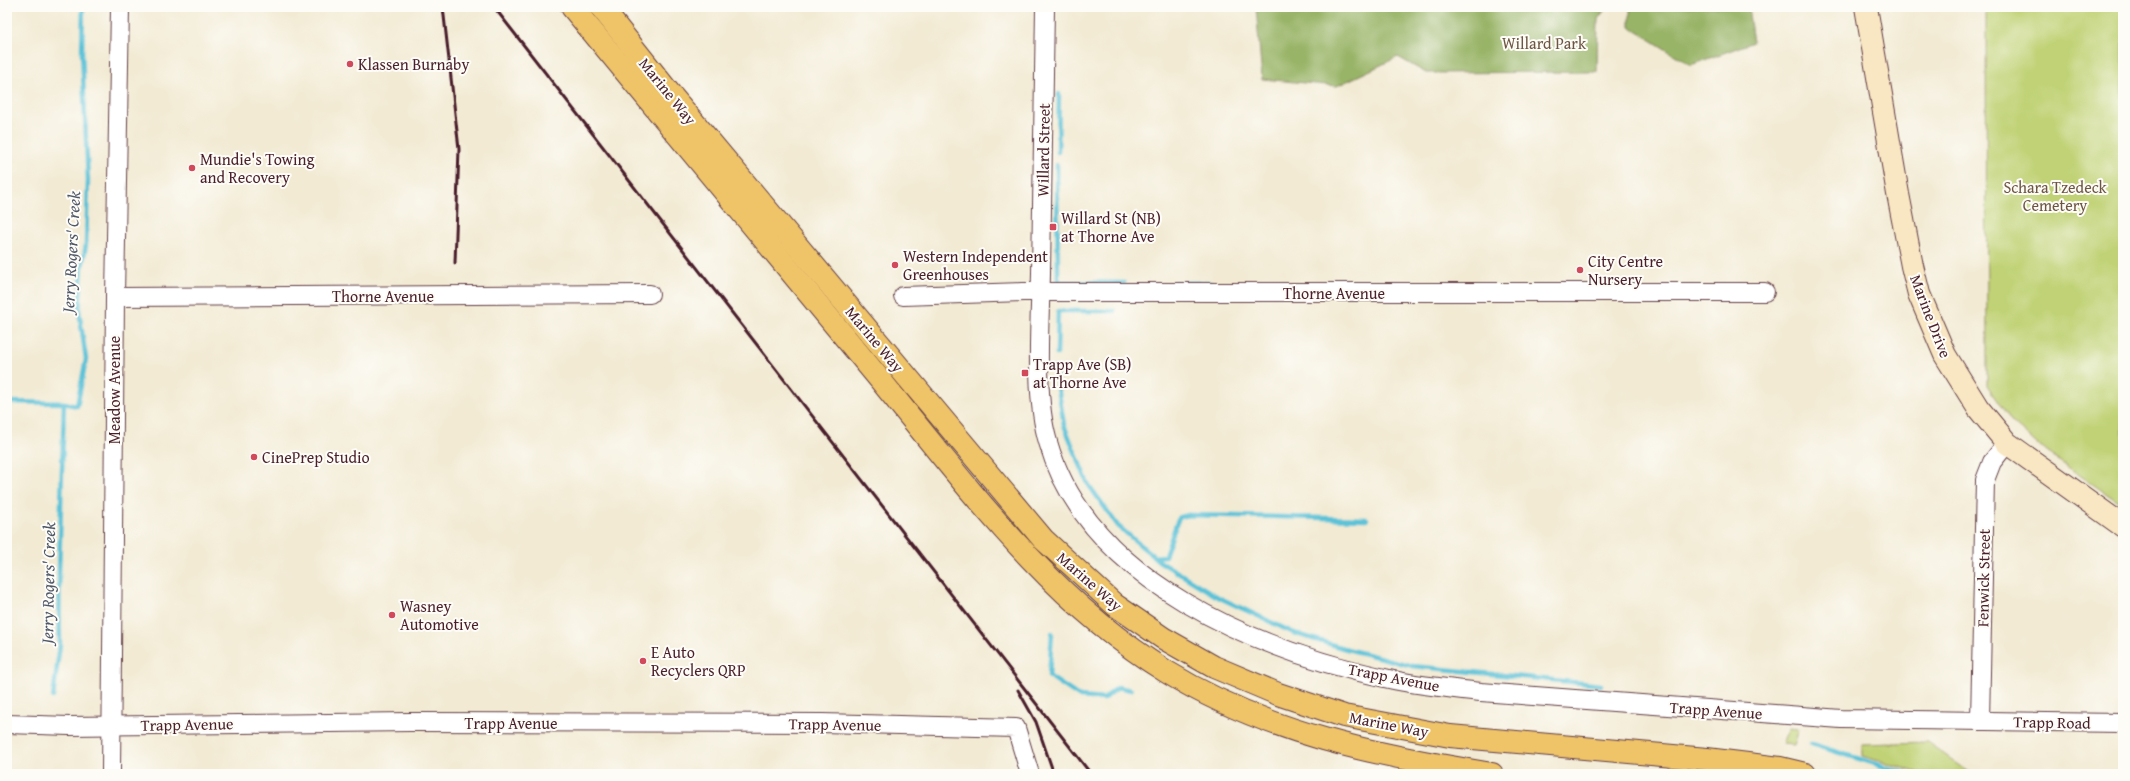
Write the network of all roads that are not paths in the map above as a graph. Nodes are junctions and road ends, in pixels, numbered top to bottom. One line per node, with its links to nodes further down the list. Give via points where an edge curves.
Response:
1 (120, 7): 10 (street, Meadow Avenue)
2 (572, 7): 19 (main road, Marine Way, via 988,511 1078,605 1122,641 1166,671 1230,706 1271,723 1413,761)
3 (601, 7): 20 (main road, Marine Way, via 671,95 1042,539 1115,605 1163,638 1235,676 1278,694 1344,716 1450,736 1707,759 1780,768)
4 (1044, 7): 7 (street, Willard Street)
5 (1866, 7): 11 (street, Marine Drive, via 1898,194 1919,294 1945,355 1958,378 1990,424)
6 (1765, 292): 7 (street, Thorne Avenue)
7 (1040, 293): 9 (street, Thorne Avenue); 13 (street, Trapp Avenue, via 1040,391 1047,440 1057,469 1071,496 1088,522 1131,564 1162,587 1229,625 1314,659 1392,680 1437,687 1841,719)
8 (650, 294): 10 (street, Thorne Avenue)
9 (903, 296)
10 (115, 297): 16 (street, Meadow Avenue)
11 (2007, 443): 12 (street, Marine Drive); 13 (street, Fenwick Street, via 1992,462 1985,480)
12 (2123, 526)
13 (1980, 721): 14 (street, Trapp Road)
14 (2123, 723)
15 (12, 724): 16 (street, Trapp Avenue)
16 (112, 725): 17 (street, Meadow Avenue); 18 (street, Trapp Avenue, via 410,722 822,724 1016,728)
17 (111, 774)
18 (1030, 774)
19 (1492, 774)
20 (1805, 774)

